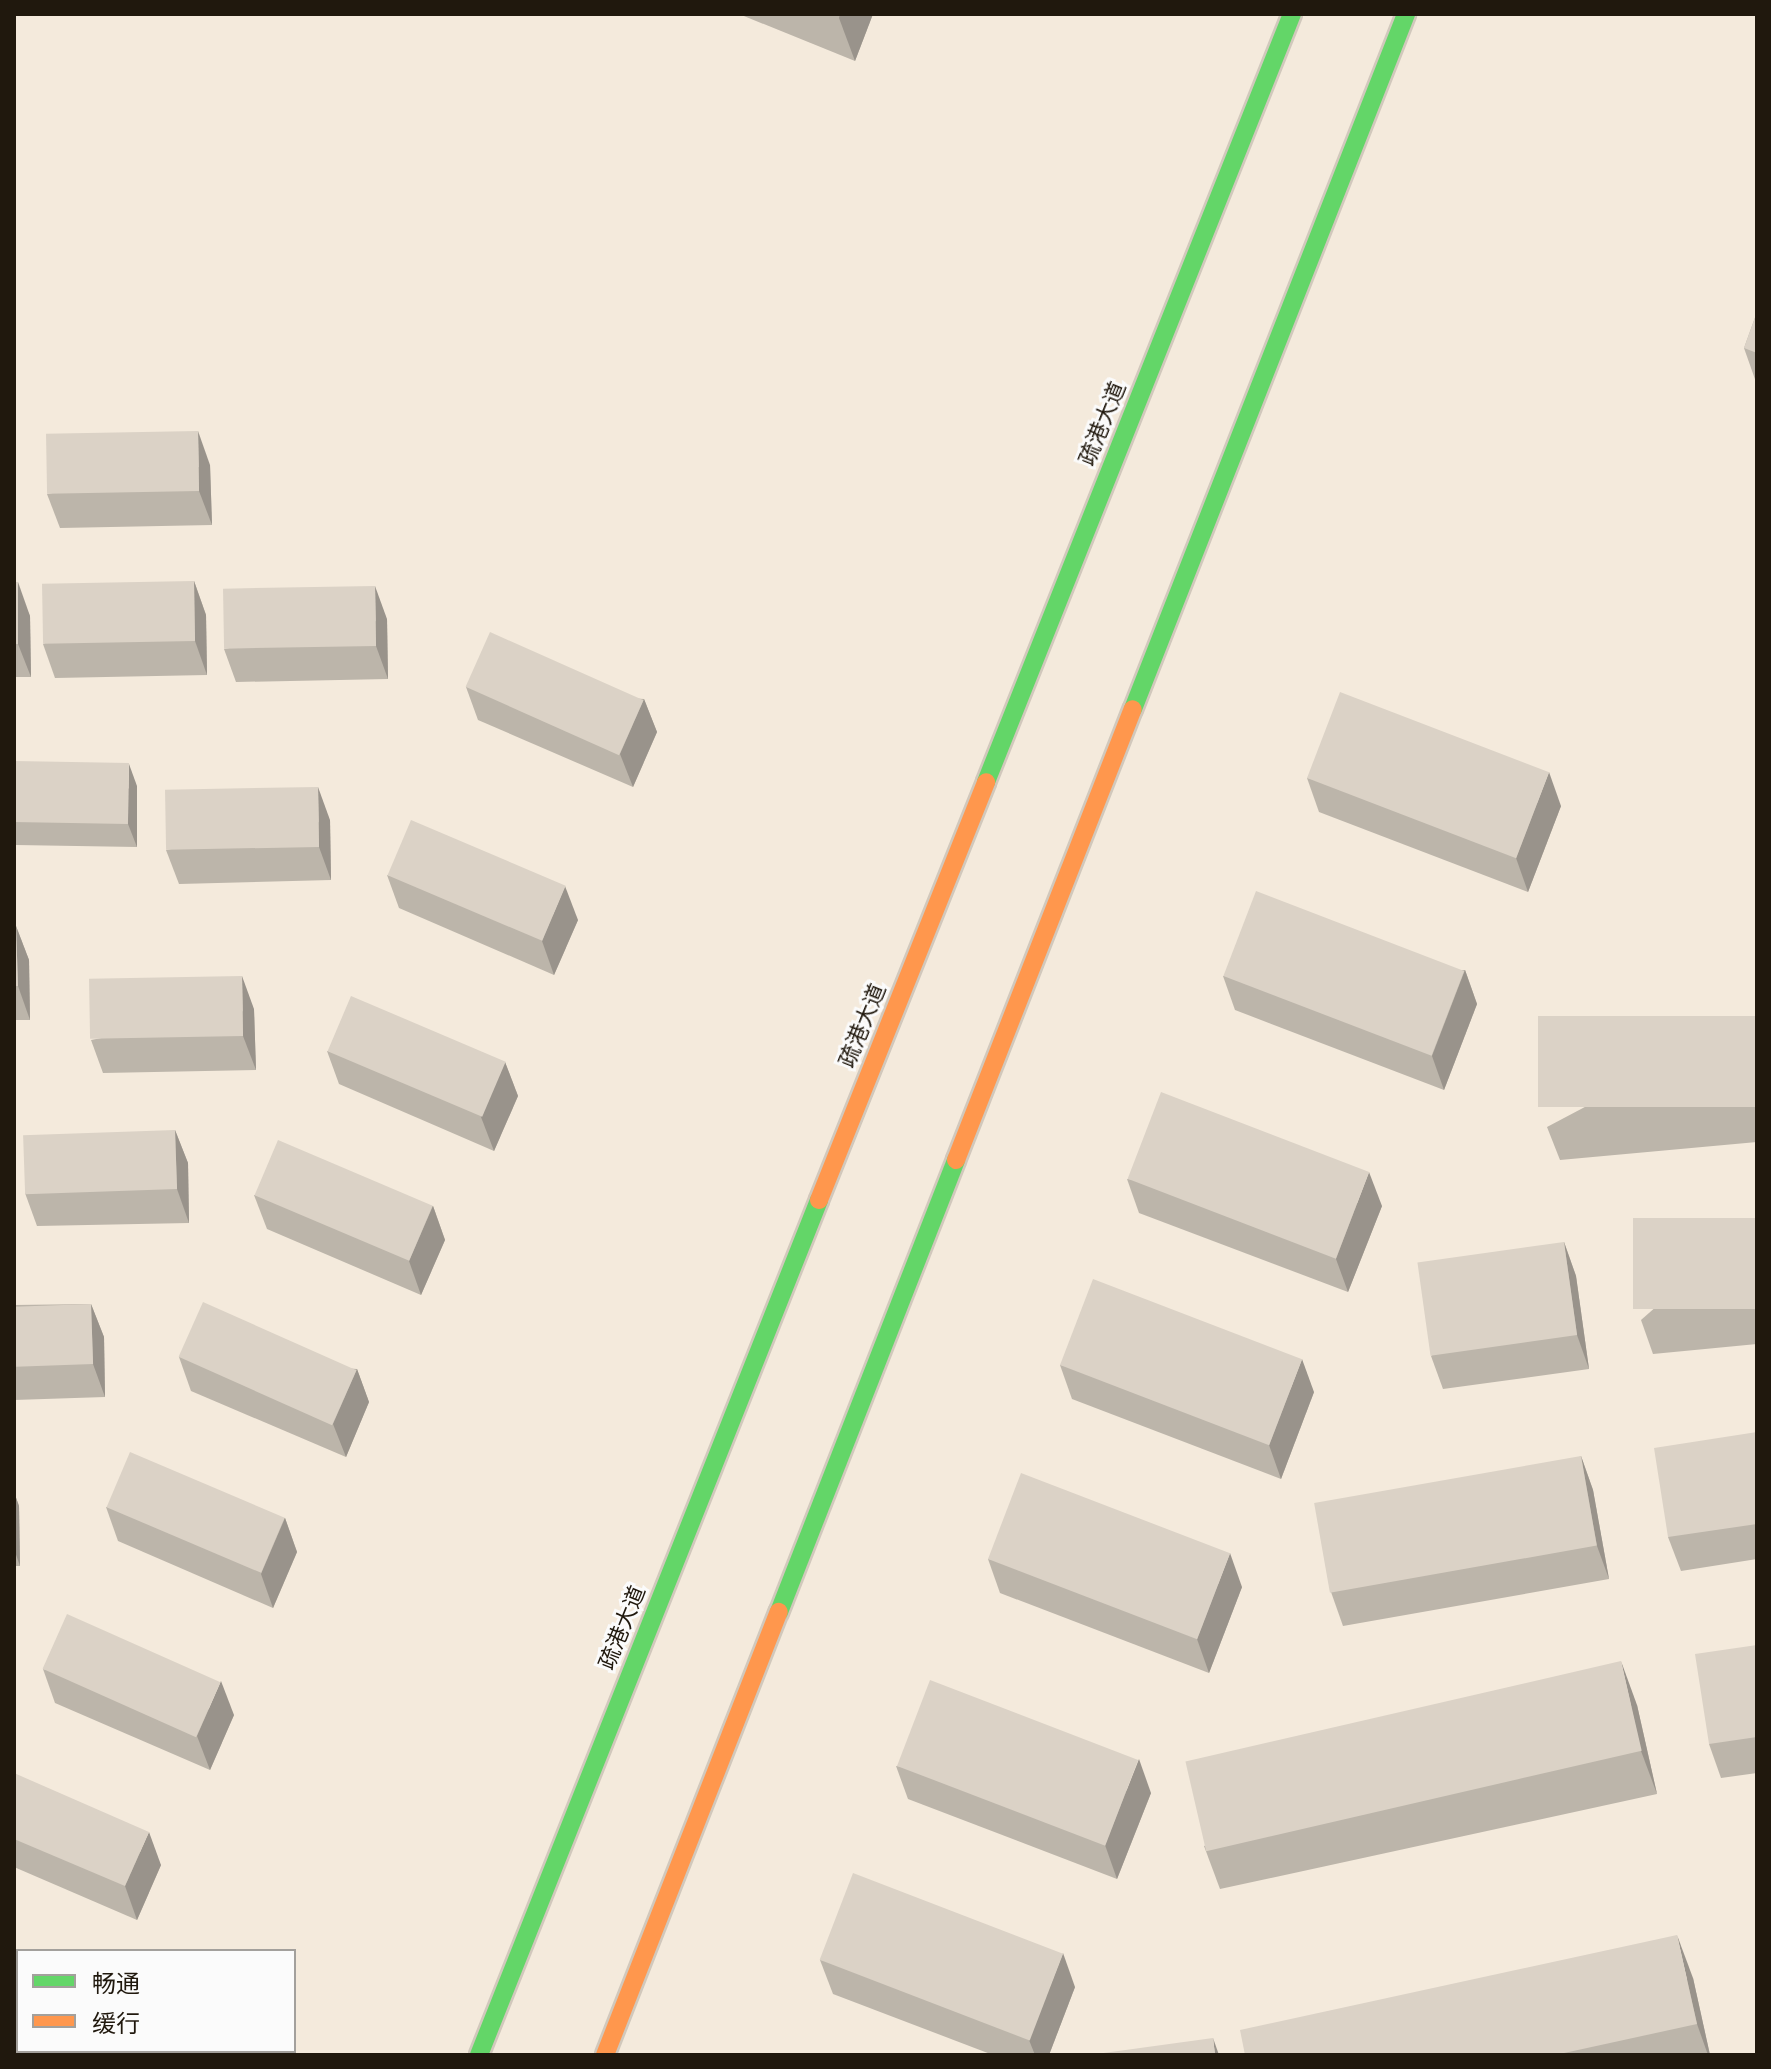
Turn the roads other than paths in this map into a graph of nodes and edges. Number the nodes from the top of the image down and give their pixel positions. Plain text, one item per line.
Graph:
1 (1292, 14) edge
2 (1406, 14) edge
3 (479, 2055) edge
4 (605, 2055) edge

1 - 3 main road, 疏港大道
2 - 4 main road

